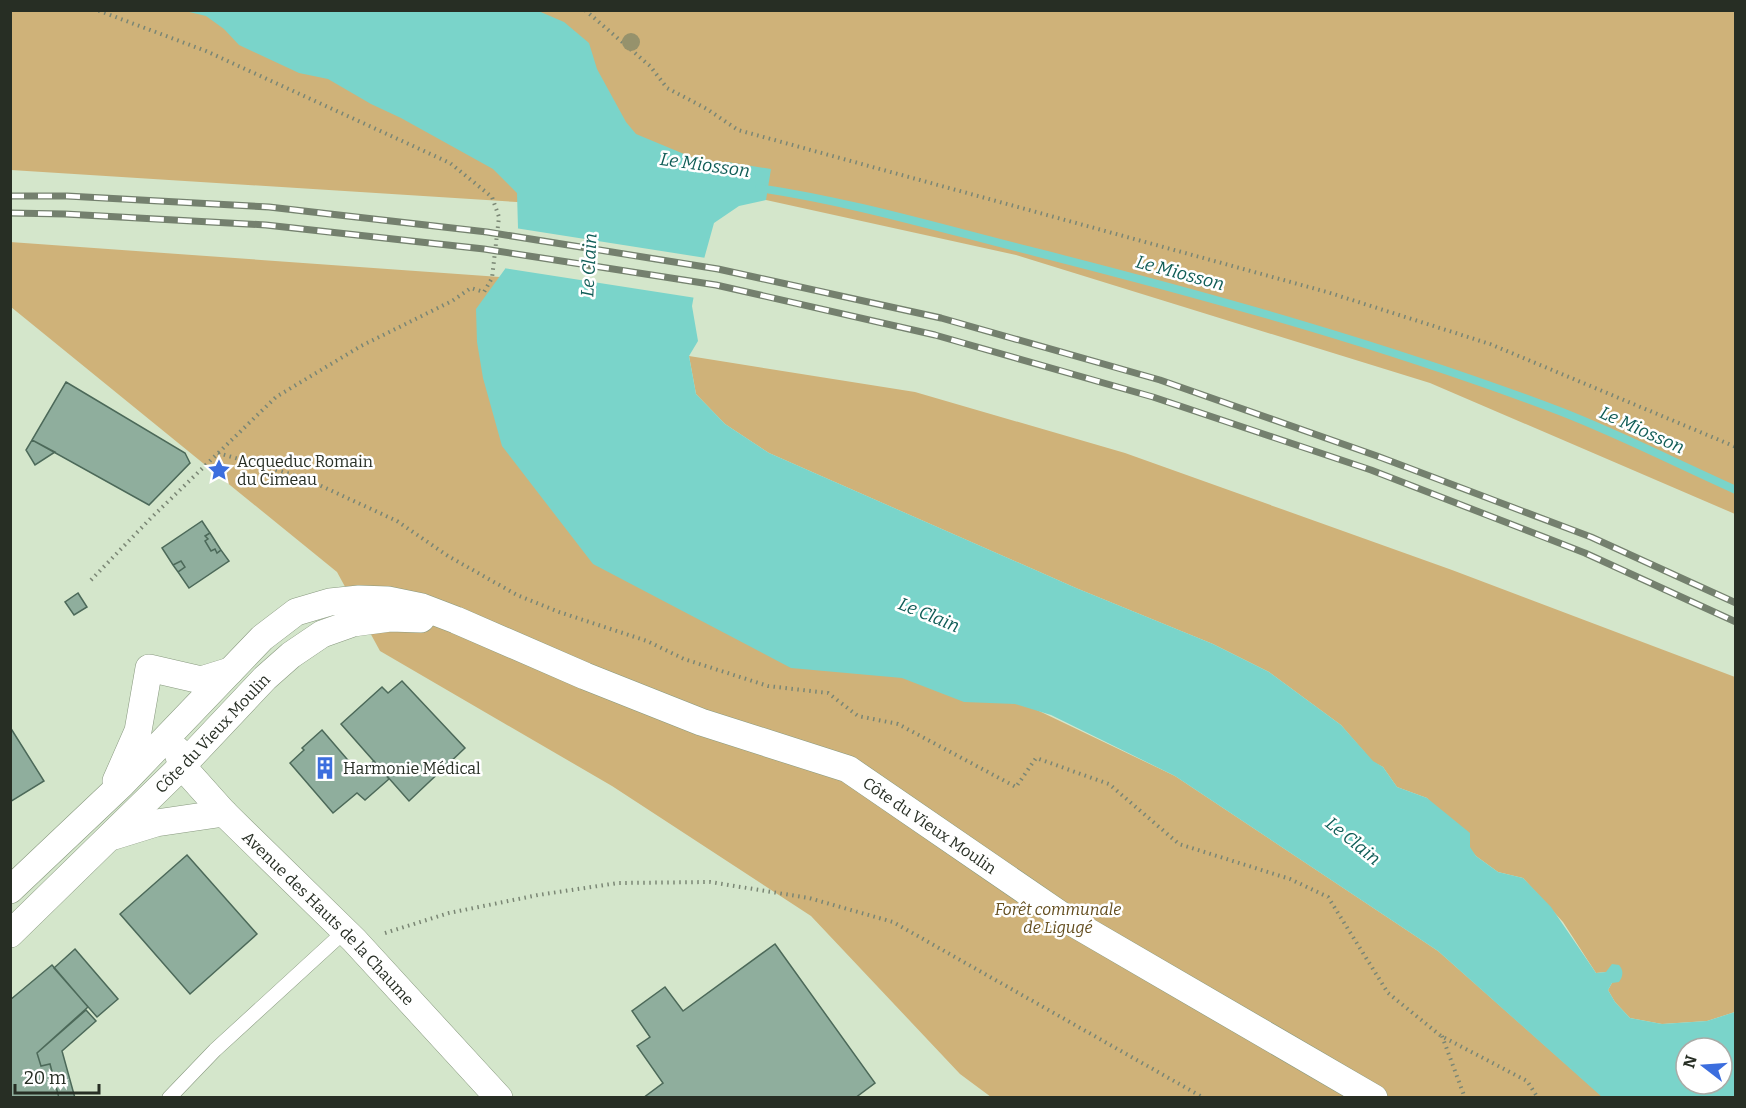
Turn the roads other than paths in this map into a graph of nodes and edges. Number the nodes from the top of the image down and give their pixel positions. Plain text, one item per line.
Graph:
1 (456, 620) junction
2 (230, 671) junction
3 (171, 733) junction
4 (182, 766) junction
5 (107, 798) junction
6 (224, 813) junction
7 (110, 837) junction
8 (10, 890) edge
9 (10, 934) edge
10 (349, 936) junction
11 (169, 1098) edge
12 (499, 1098) edge
13 (1374, 1098) edge

1 - 2 street, Côte du Vieux Moulin
1 - 4 street, Côte du Vieux Moulin
1 - 13 street, Côte du Vieux Moulin
2 - 3 street, Côte du Vieux Moulin
2 - 5 street
3 - 4 street, Avenue des Hauts de la Chaume
3 - 5 street, Côte du Vieux Moulin
4 - 6 street, Avenue des Hauts de la Chaume
4 - 7 street, Côte du Vieux Moulin
5 - 8 street, Côte du Vieux Moulin
6 - 7 street
6 - 10 street, Avenue des Hauts de la Chaume
7 - 9 street, Côte du Vieux Moulin
10 - 11 lane
10 - 12 street, Avenue des Hauts de la Chaume

